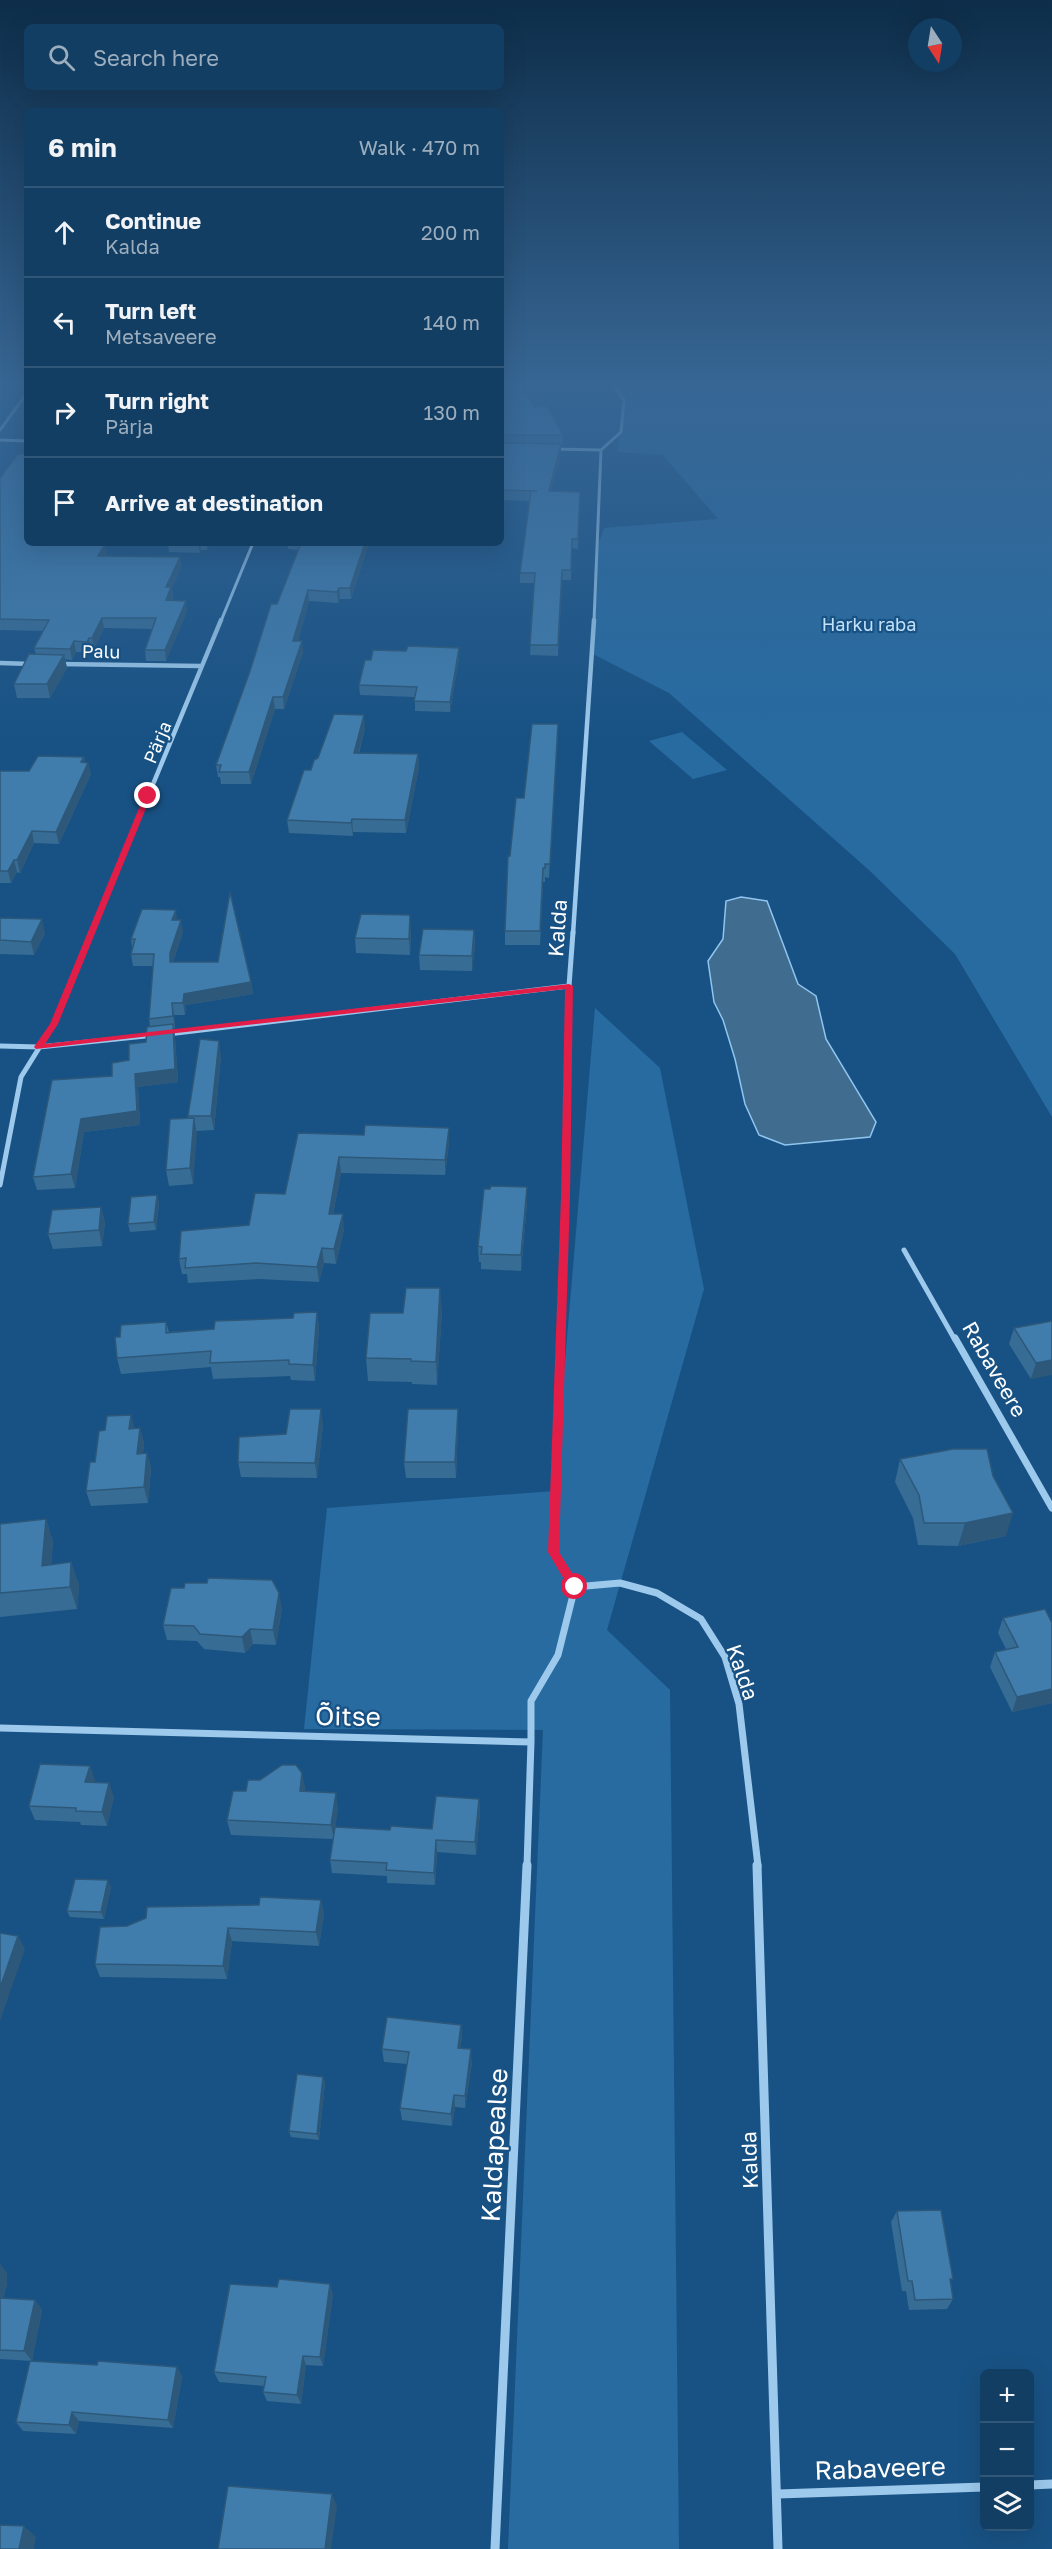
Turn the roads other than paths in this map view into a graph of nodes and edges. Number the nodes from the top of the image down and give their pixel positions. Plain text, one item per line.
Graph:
1 (599, 499) edge
2 (251, 546) edge
3 (0, 663) edge
4 (36, 664) edge
5 (47, 664) edge
6 (201, 666) junction
7 (569, 986) junction
8 (0, 1046) edge
9 (39, 1047) junction
10 (0, 1185) edge
11 (904, 1250) dead end
12 (1052, 1508) edge
13 (575, 1587) junction
14 (0, 1728) edge
15 (531, 1742) junction
16 (1052, 2484) edge
17 (1034, 2485) edge
18 (980, 2487) edge
19 (778, 2494) junction
20 (495, 2549) edge
21 (778, 2549) edge

1 - 7 street, Kalda
2 - 6 street, Pärja
3 - 4 street
5 - 6 street, Palu
6 - 9 street, Pärja
7 - 9 street
7 - 13 street, Kalda
8 - 9 street
9 - 10 street, Pärja
11 - 12 street, Rabaveere
13 - 15 street
13 - 19 street, Kalda
14 - 15 street, Õitse
15 - 20 street, Kaldapealse
16 - 17 street
18 - 19 street, Rabaveere
19 - 21 street, Kalda

